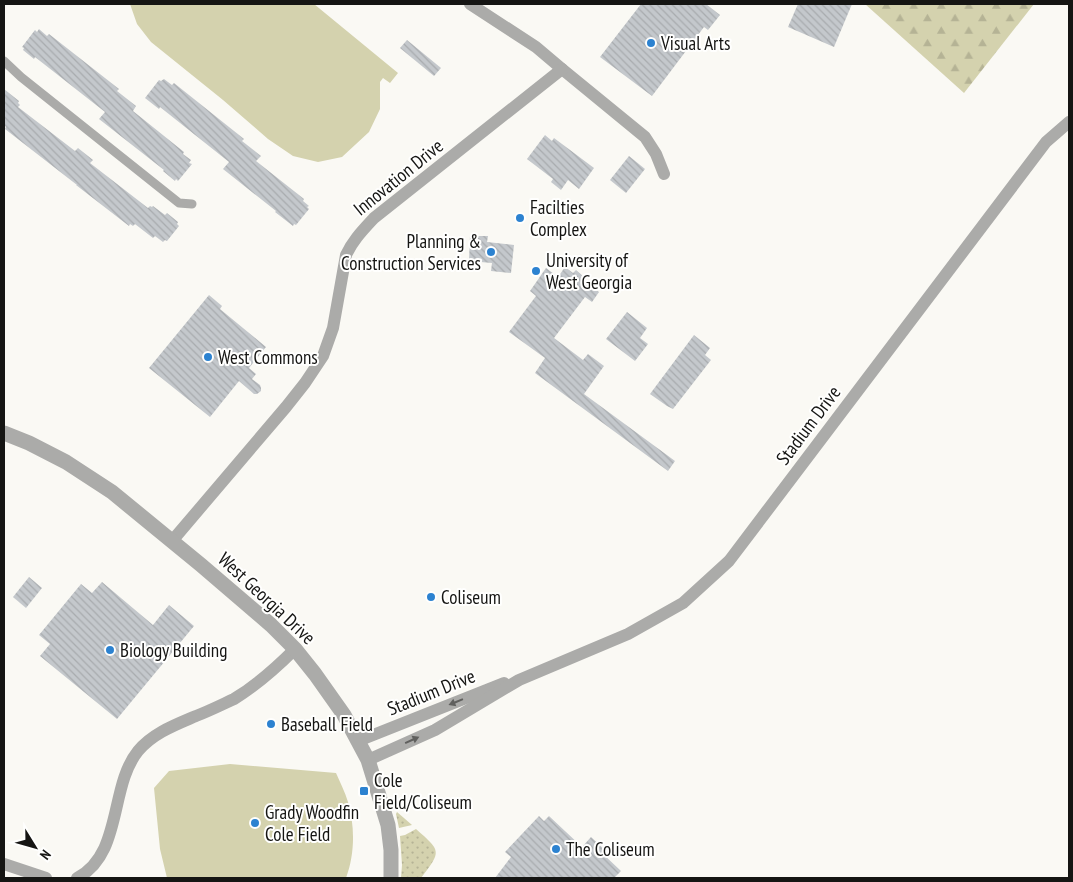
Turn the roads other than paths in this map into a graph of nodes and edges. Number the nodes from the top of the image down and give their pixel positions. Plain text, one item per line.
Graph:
1 (470, 4) edge
2 (4, 61) edge
3 (562, 69) junction
4 (1069, 122) edge
5 (664, 174) dead end
6 (192, 204) dead end
7 (4, 433) edge
8 (172, 541) junction
9 (295, 649) junction
10 (519, 680) junction
11 (358, 741) junction
12 (368, 760) junction
13 (4, 864) edge
14 (46, 878) edge
15 (78, 878) edge
16 (390, 878) edge

1 - 3 street
2 - 6 street
3 - 5 street
3 - 8 street, Innovation Drive
4 - 10 street, Stadium Drive
7 - 8 street, West Georgia Drive
8 - 9 street, West Georgia Drive
9 - 11 street, West Georgia Drive
9 - 15 street
10 -> 11 street, Stadium Drive
12 -> 10 street, Stadium Drive
11 - 12 street, West Georgia Drive
12 - 16 street, West Georgia Drive
13 - 14 street

